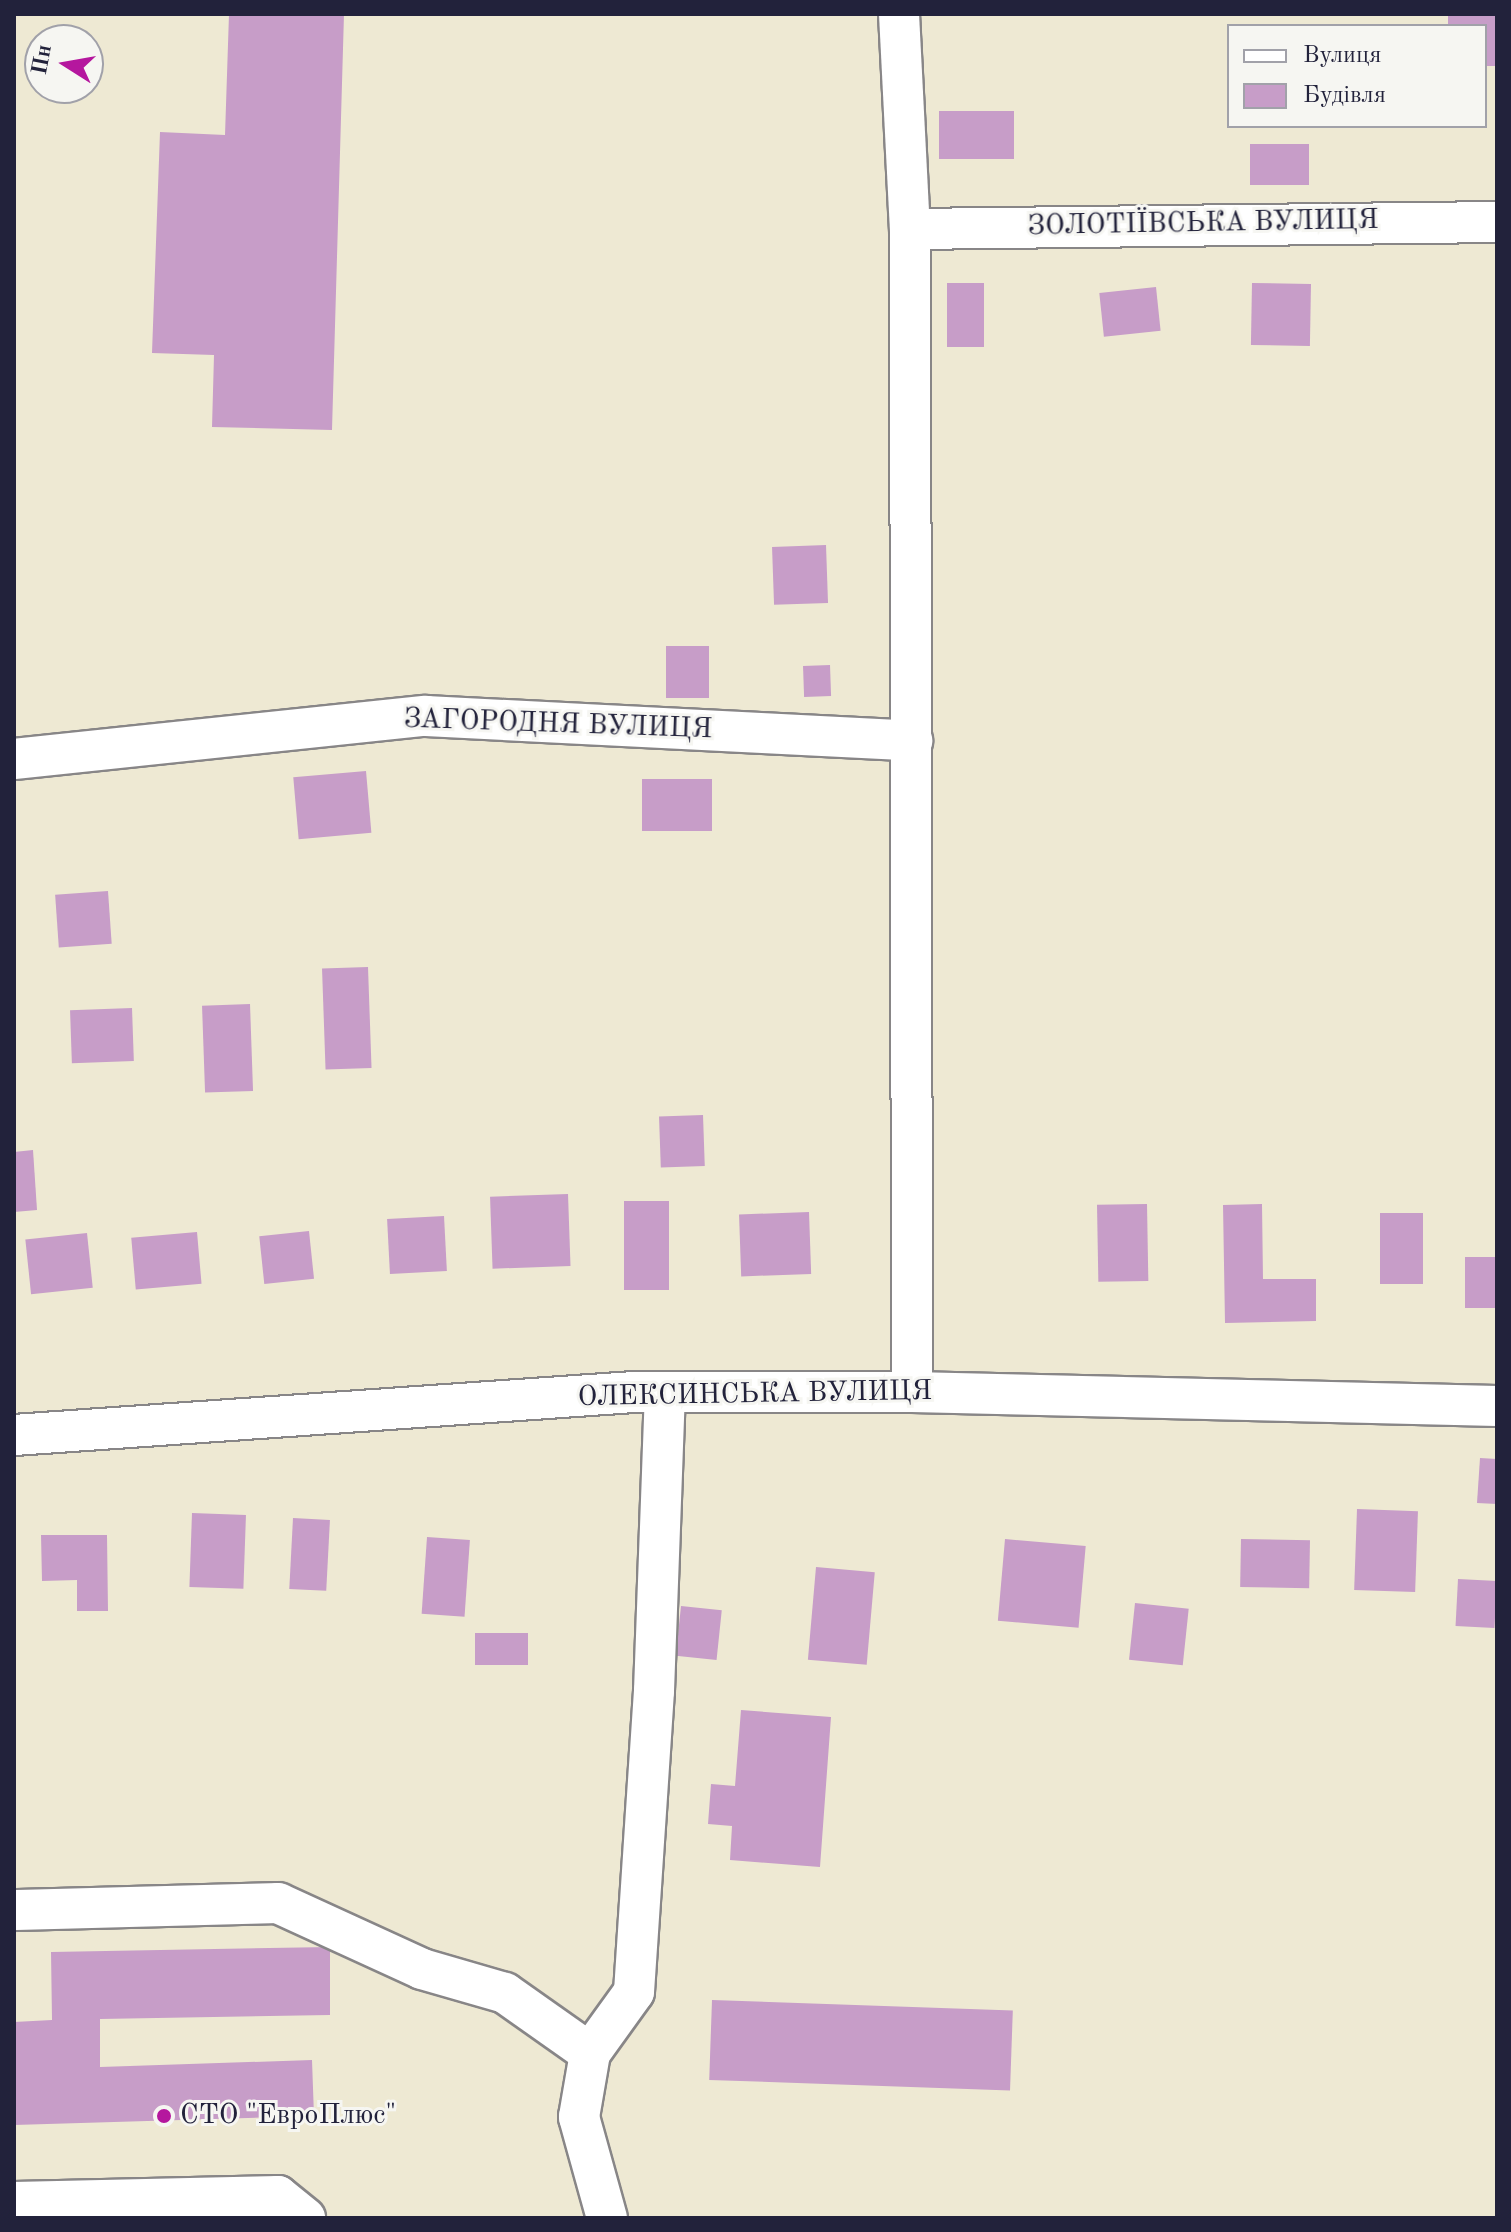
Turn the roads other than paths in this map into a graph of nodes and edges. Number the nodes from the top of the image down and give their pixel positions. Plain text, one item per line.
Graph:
1 (899, 14) edge
2 (1497, 222) edge
3 (910, 229) junction
4 (912, 741) junction
5 (14, 759) edge
6 (665, 1392) junction
7 (912, 1392) junction
8 (1497, 1406) edge
9 (14, 1435) edge
10 (14, 1910) edge
11 (590, 2053) junction
12 (14, 2202) edge
13 (305, 2218) edge
14 (607, 2218) edge

1 - 3 street
2 - 3 street, ЗОЛОТІЇВСЬКА ВУЛИЦЯ
3 - 4 street
4 - 5 street, ЗАГОРОДНЯ ВУЛИЦЯ
4 - 7 street
6 - 7 street, ОЛЕКСИНСЬКА ВУЛИЦЯ
6 - 9 street, ОЛЕКСИНСЬКА ВУЛИЦЯ
6 - 11 street
7 - 8 street, ОЛЕКСИНСЬКА ВУЛИЦЯ
10 - 11 street
11 - 14 street
12 - 13 street

